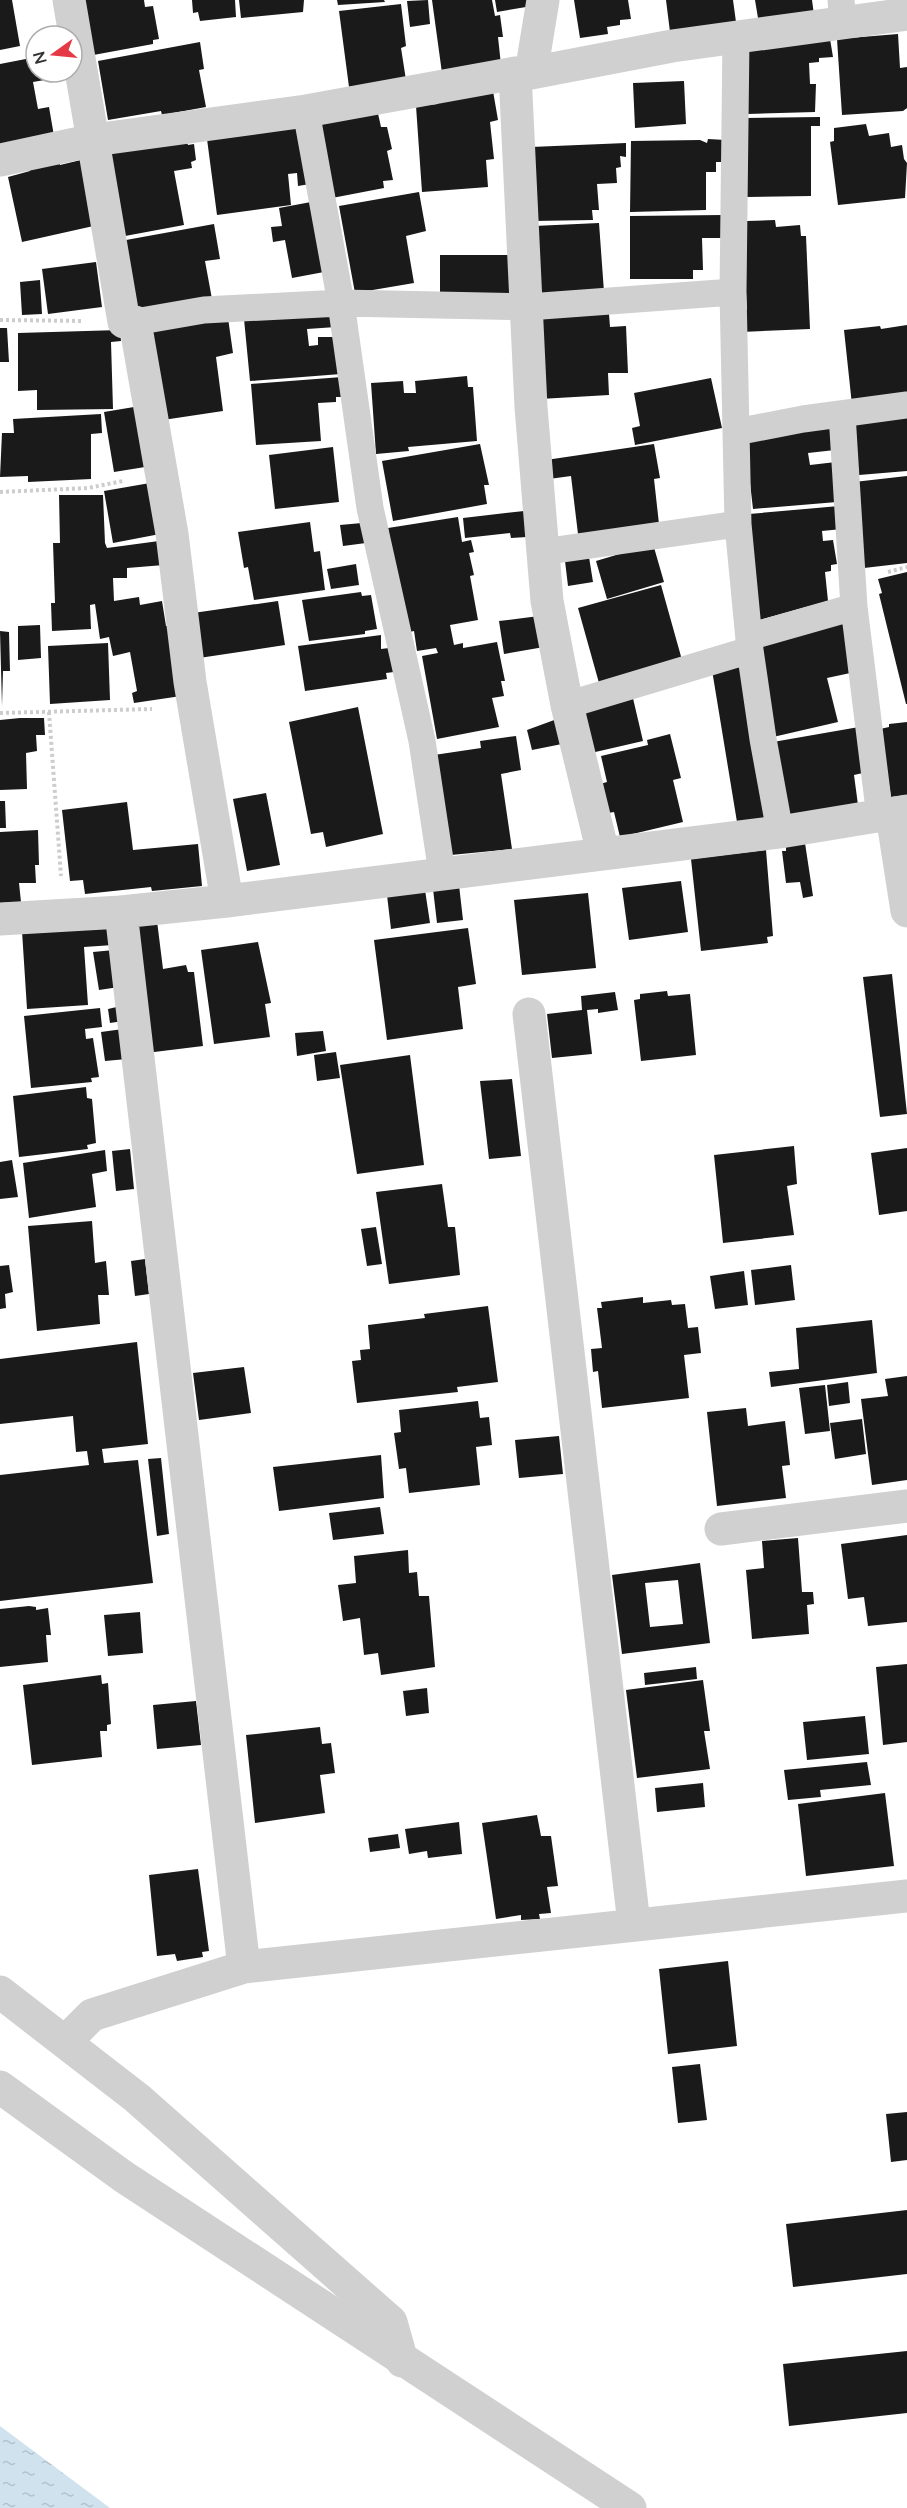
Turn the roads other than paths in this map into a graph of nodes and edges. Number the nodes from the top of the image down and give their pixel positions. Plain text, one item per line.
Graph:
1 (69, 0) edge
2 (543, 0) edge
3 (842, 11) edge
4 (907, 14) edge
5 (736, 38) junction
6 (523, 73) junction
7 (306, 111) junction
8 (94, 140) junction
9 (0, 160) edge
10 (733, 292) junction
11 (341, 303) junction
12 (528, 308) junction
13 (129, 322) junction
14 (907, 405) edge
15 (842, 414) junction
16 (736, 432) junction
17 (738, 524) junction
18 (542, 552) junction
19 (854, 607) junction
20 (749, 643) junction
21 (567, 705) junction
22 (893, 814) edge
23 (780, 832) junction
24 (603, 853) junction
25 (442, 873) junction
26 (226, 900) junction
27 (907, 911) edge
28 (121, 912) junction
29 (0, 919) edge
30 (529, 1014) dead end
31 (907, 1506) edge
32 (721, 1529) dead end
33 (907, 1896) edge
34 (634, 1924) junction
35 (244, 1967) junction
36 (0, 1992) edge
37 (65, 2042) junction
38 (0, 2087) edge
39 (402, 2361) junction
40 (630, 2508) edge

1 - 8 street
2 - 6 street
3 - 4 street
3 - 5 street
5 - 6 street
5 - 10 lane
6 - 7 street
6 - 12 street
7 - 8 street
7 - 11 lane
8 - 9 street
8 - 13 street
10 - 12 lane
10 - 16 lane
11 - 12 lane
11 - 13 lane
11 - 25 lane
12 - 18 street
13 - 26 street
14 - 15 lane
15 - 16 lane
15 - 19 lane
16 - 17 lane
17 - 18 lane
17 - 20 lane
18 - 21 street
19 - 20 lane
19 - 22 lane
20 - 21 lane
20 - 23 lane
21 - 24 street
22 - 23 street
22 - 27 street
23 - 24 street
24 - 25 street
25 - 26 street
26 - 28 street
28 - 29 street
28 - 35 street
30 - 34 street
31 - 32 street
33 - 34 street
34 - 35 street
35 - 37 street
36 - 37 street
37 - 39 street
38 - 39 street
39 - 40 street

